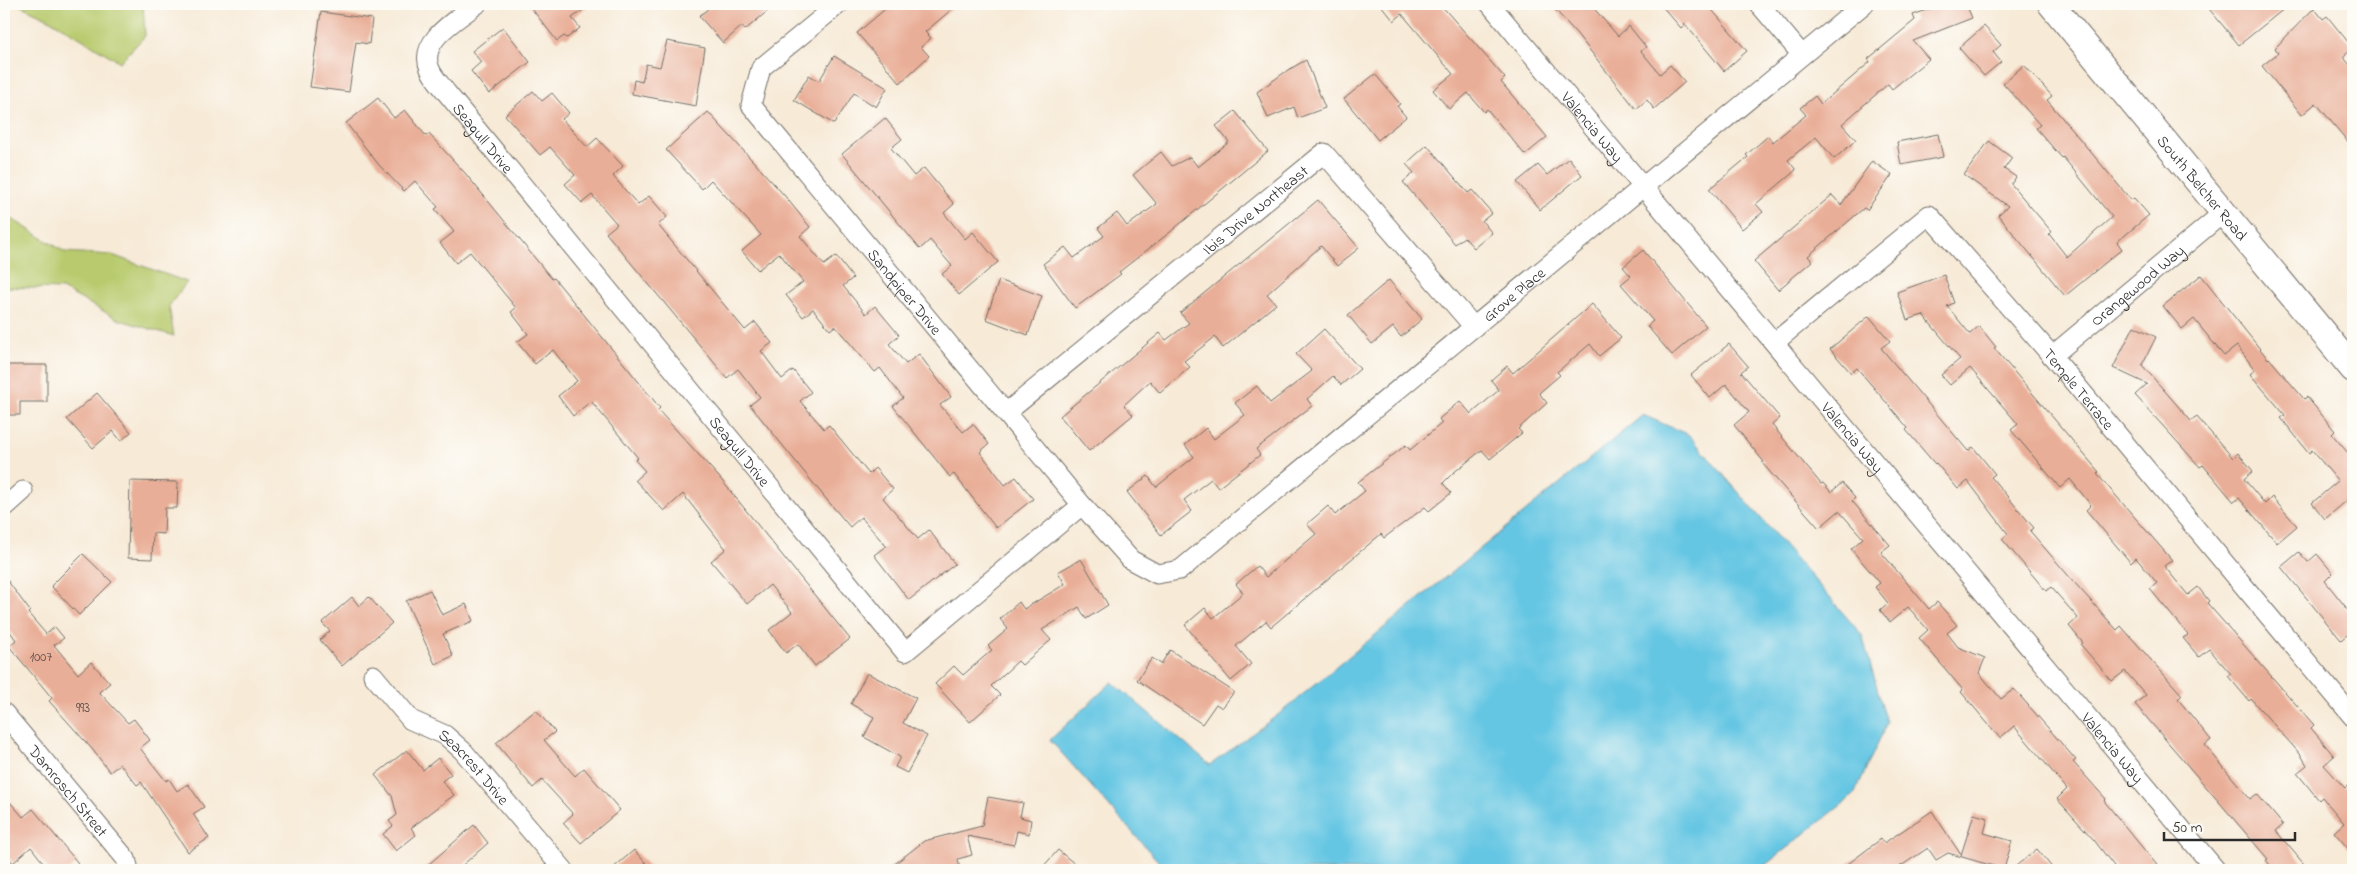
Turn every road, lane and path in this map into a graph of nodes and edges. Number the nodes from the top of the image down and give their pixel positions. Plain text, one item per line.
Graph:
1 (477, 4) edge
2 (839, 4) edge
3 (1490, 4) edge
4 (1759, 4) edge
5 (1864, 4) edge
6 (2051, 4) edge
7 (1802, 55) junction
8 (1643, 188) junction
9 (2222, 213) junction
10 (1474, 327) junction
11 (1774, 342) junction
12 (2052, 356) junction
13 (2353, 369) edge
14 (1007, 412) junction
15 (23, 491) dead end
16 (1082, 504) junction
17 (4, 508) edge
18 (1157, 574) joint
19 (373, 675) dead end
20 (4, 713) edge
21 (2353, 717) edge
22 (130, 870) edge
23 (564, 870) edge
24 (2216, 870) edge

1 - 16 street, Seagull Drive
2 - 14 street, Sandpiper Drive
3 - 8 street, Valencia Way
4 - 7 street
5 - 7 street, Grove Place
6 - 9 main road, South Belcher Road
7 - 8 street, Grove Place
8 - 10 street, Grove Place
8 - 11 street, Valencia Way
9 - 12 street, Orangewood Way
9 - 13 main road, South Belcher Road
10 - 14 street, Ibis Drive Northeast
10 - 18 street, Grove Place
11 - 12 street, Temple Terrace
11 - 24 street, Valencia Way
12 - 21 street, Temple Terrace
14 - 16 street, Sandpiper Drive
15 - 17 street
16 - 18 street, Sandpiper Drive
19 - 23 street, Seacrest Drive
20 - 22 street, Damrosch Street

